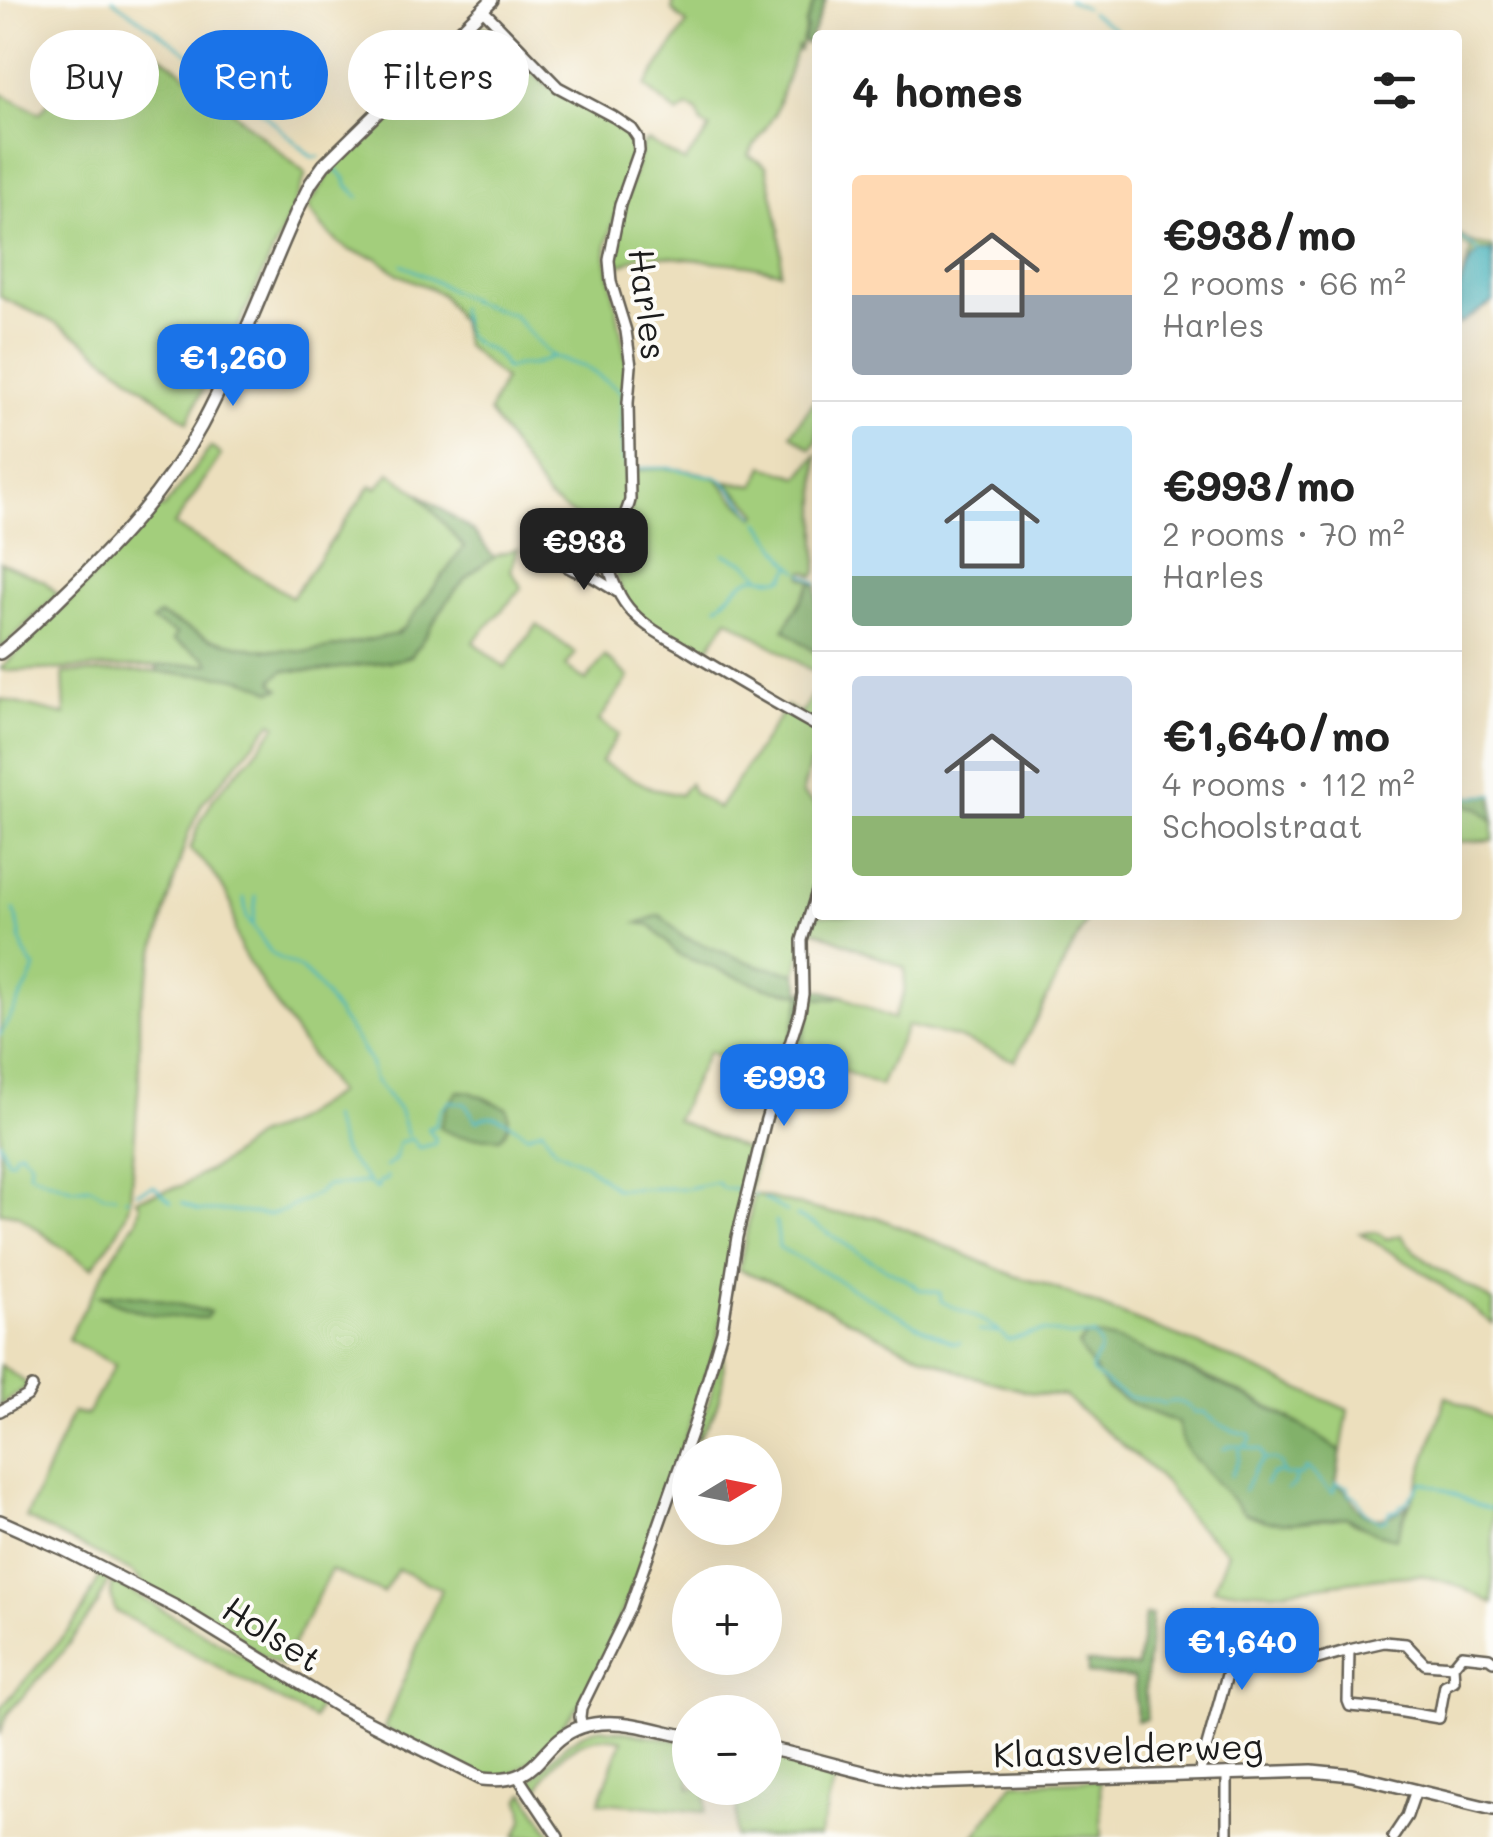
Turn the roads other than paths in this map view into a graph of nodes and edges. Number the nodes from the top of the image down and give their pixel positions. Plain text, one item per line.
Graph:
1 (492, 0) edge
2 (482, 10) junction
3 (609, 562) junction
4 (562, 563) dead end
5 (588, 574) junction
6 (620, 592) junction
7 (0, 653) edge
8 (812, 724) edge
9 (812, 904) edge
10 (32, 1388) dead end
11 (0, 1410) edge
12 (0, 1521) edge
13 (1211, 1617) dead end
14 (1349, 1650) junction
15 (1232, 1656) junction
16 (1493, 1661) edge
17 (1453, 1666) junction
18 (582, 1726) junction
19 (672, 1733) edge
20 (782, 1752) edge
21 (1227, 1773) junction
22 (1199, 1774) junction
23 (518, 1778) junction
24 (1416, 1790) junction
25 (1493, 1809) edge
26 (558, 1837) edge
27 (1227, 1837) edge
28 (1392, 1837) edge

1 - 2 street
2 - 3 street, Harles
2 - 7 street
3 - 5 street
3 - 6 street
4 - 5 street
5 - 6 street
6 - 8 street
9 - 18 street
10 - 11 street
12 - 23 street, Holset
13 - 15 street
14 - 15 street
14 - 17 street
14 - 17 street
15 - 22 street
16 - 17 street
18 - 19 street
18 - 23 street
20 - 22 street, Klaasvelderweg
21 - 22 street, Klaasvelderweg
21 - 24 street, Klaasvelderweg
21 - 27 street
23 - 26 street
24 - 25 street, Klaasvelderweg
24 - 28 street

